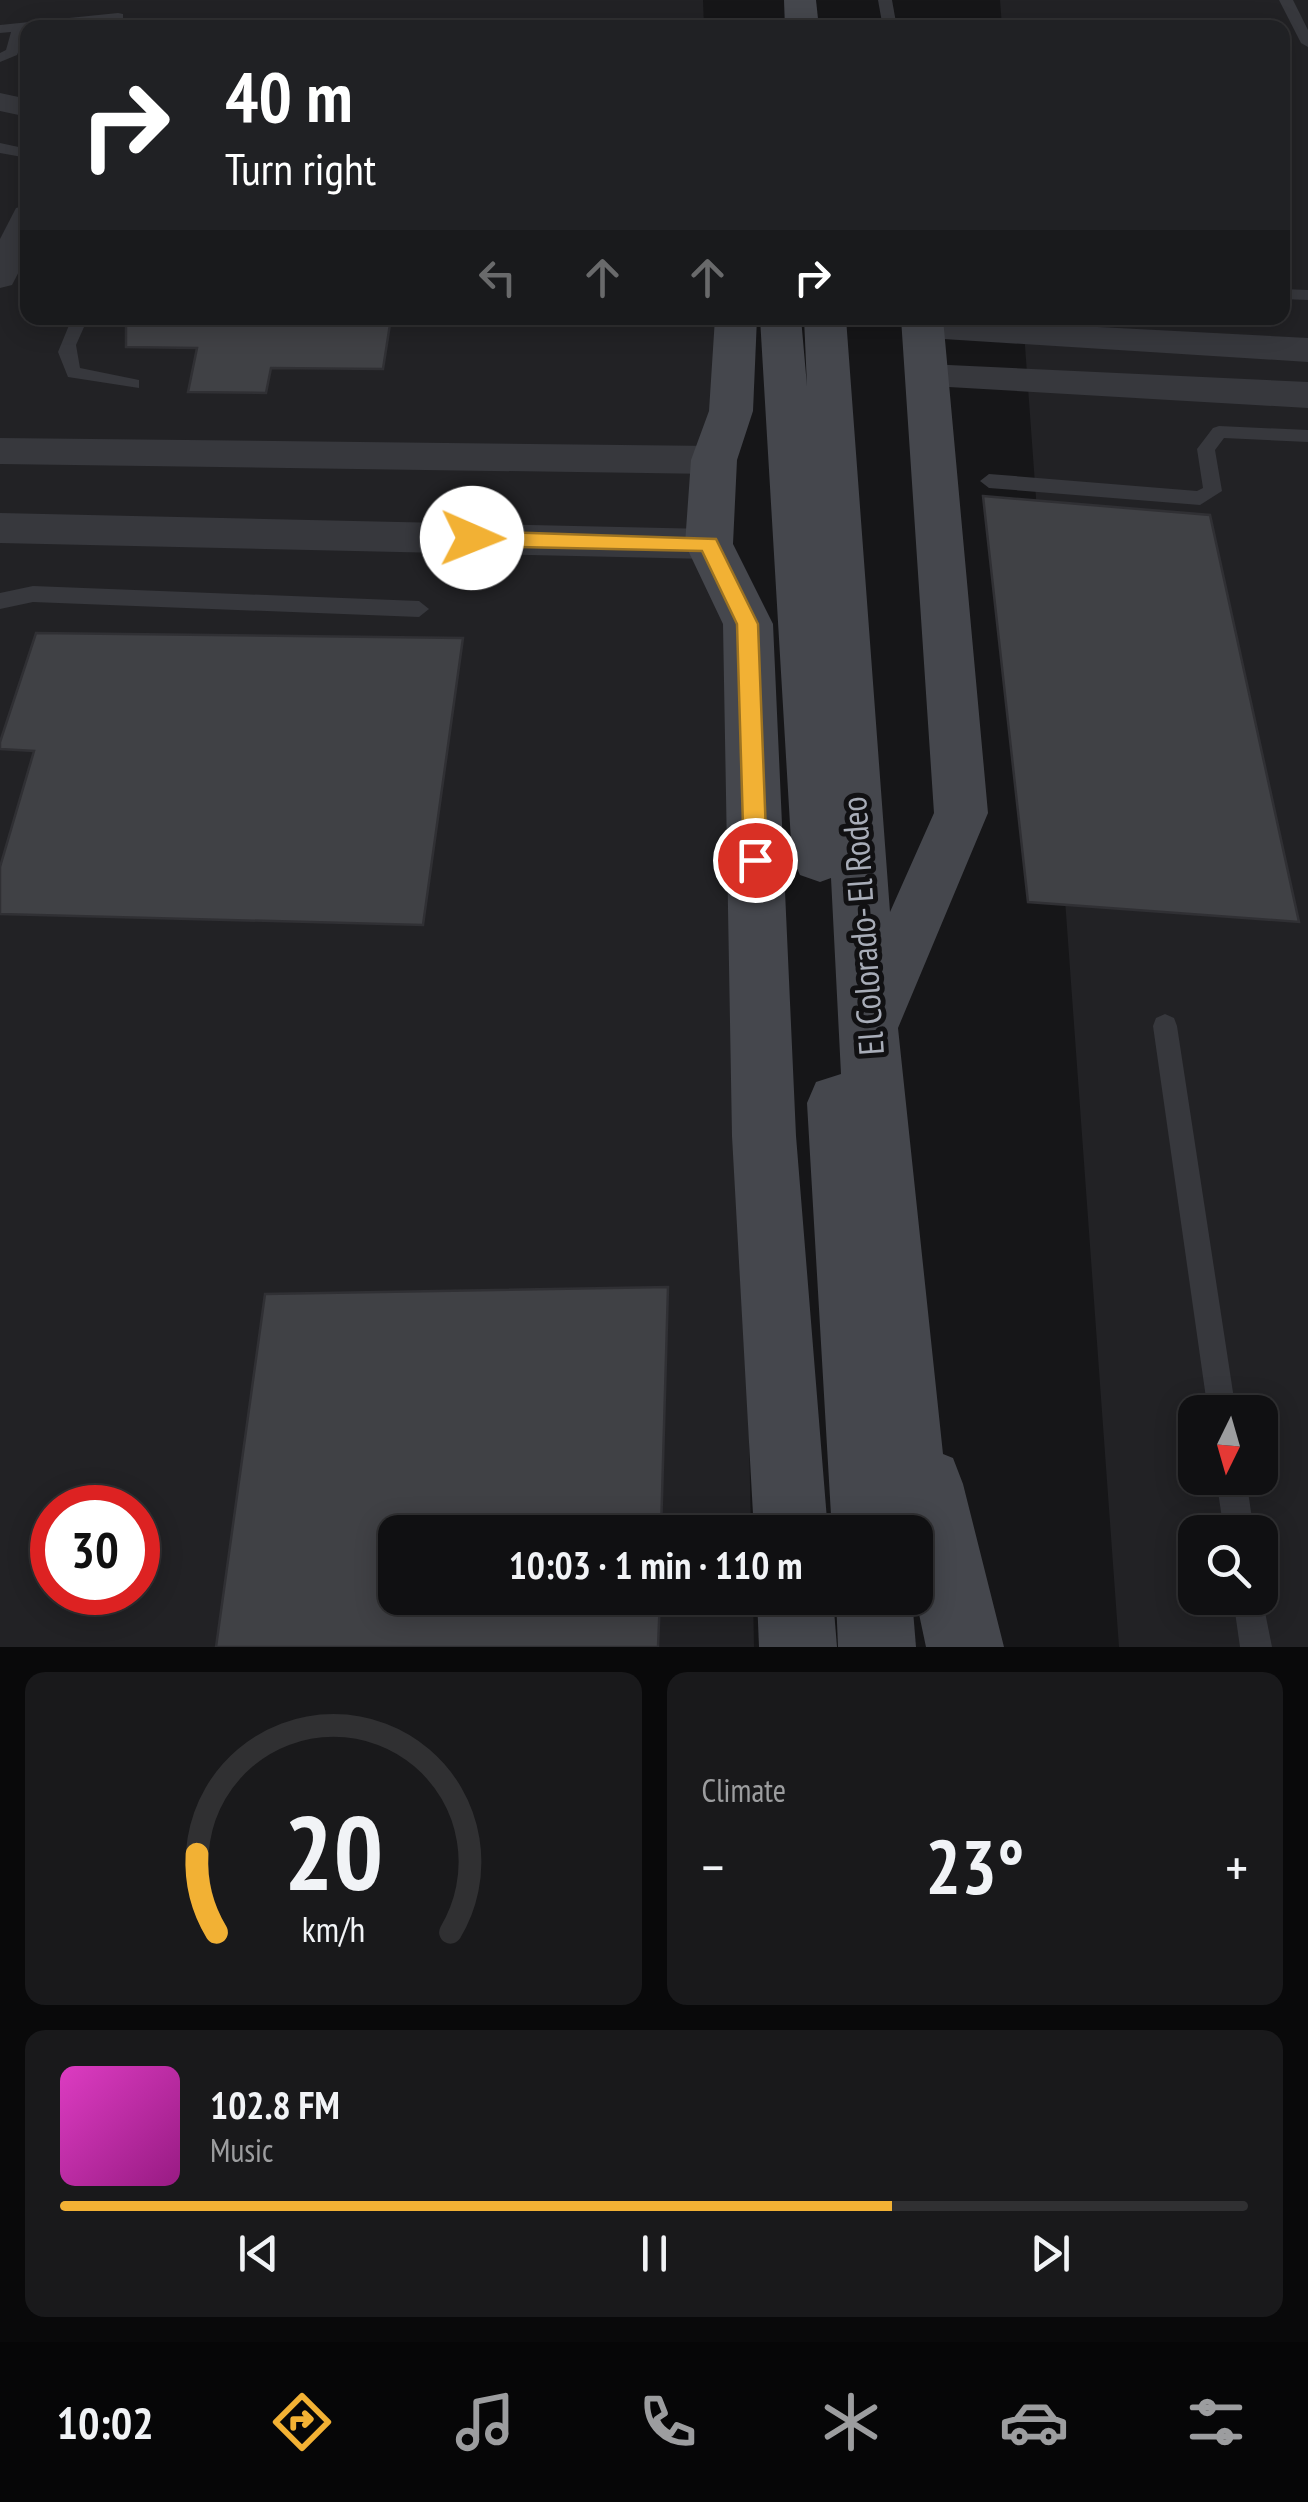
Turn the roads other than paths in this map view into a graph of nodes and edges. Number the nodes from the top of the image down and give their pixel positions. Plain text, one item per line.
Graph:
1 (1286, 0) edge
2 (19, 28) joint
3 (0, 29) edge
4 (1308, 44) edge
5 (0, 58) edge
6 (76, 325) edge
7 (736, 325) edge
8 (782, 325) edge
9 (825, 325) edge
10 (925, 341) edge
11 (1308, 350) edge
12 (133, 384) dead end
13 (1308, 396) edge
14 (1308, 436) edge
15 (0, 452) edge
16 (714, 460) junction
17 (988, 481) dead end
18 (0, 528) edge
19 (709, 544) junction
20 (0, 601) edge
21 (418, 609) dead end
22 (1165, 1026) dead end
23 (868, 1029) junction
24 (898, 1361) junction
25 (1219, 1395) edge
26 (789, 1515) edge
27 (868, 1515) edge
28 (912, 1515) edge
29 (796, 1615) edge
30 (875, 1615) edge
31 (921, 1615) edge
32 (1251, 1615) edge
33 (798, 1647) edge
34 (877, 1647) edge
35 (924, 1647) edge
36 (965, 1647) edge
37 (1256, 1647) edge

1 - 4 lane
2 - 3 lane
2 - 5 lane
6 - 12 lane
7 - 16 main road
8 - 27 main road, El Colorado- El Rodeo
9 - 23 main road, El Colorado- El Rodeo
10 - 11 street
10 - 13 street
10 - 23 main road
14 - 17 lane
15 - 16 street
16 - 19 main road
18 - 19 street
19 - 26 main road
20 - 21 lane
22 - 25 lane
23 - 24 main road, El Colorado- El Rodeo
24 - 28 main road, El Colorado- El Rodeo
24 - 36 main road
29 - 33 main road
30 - 34 main road
31 - 35 main road
32 - 37 lane

